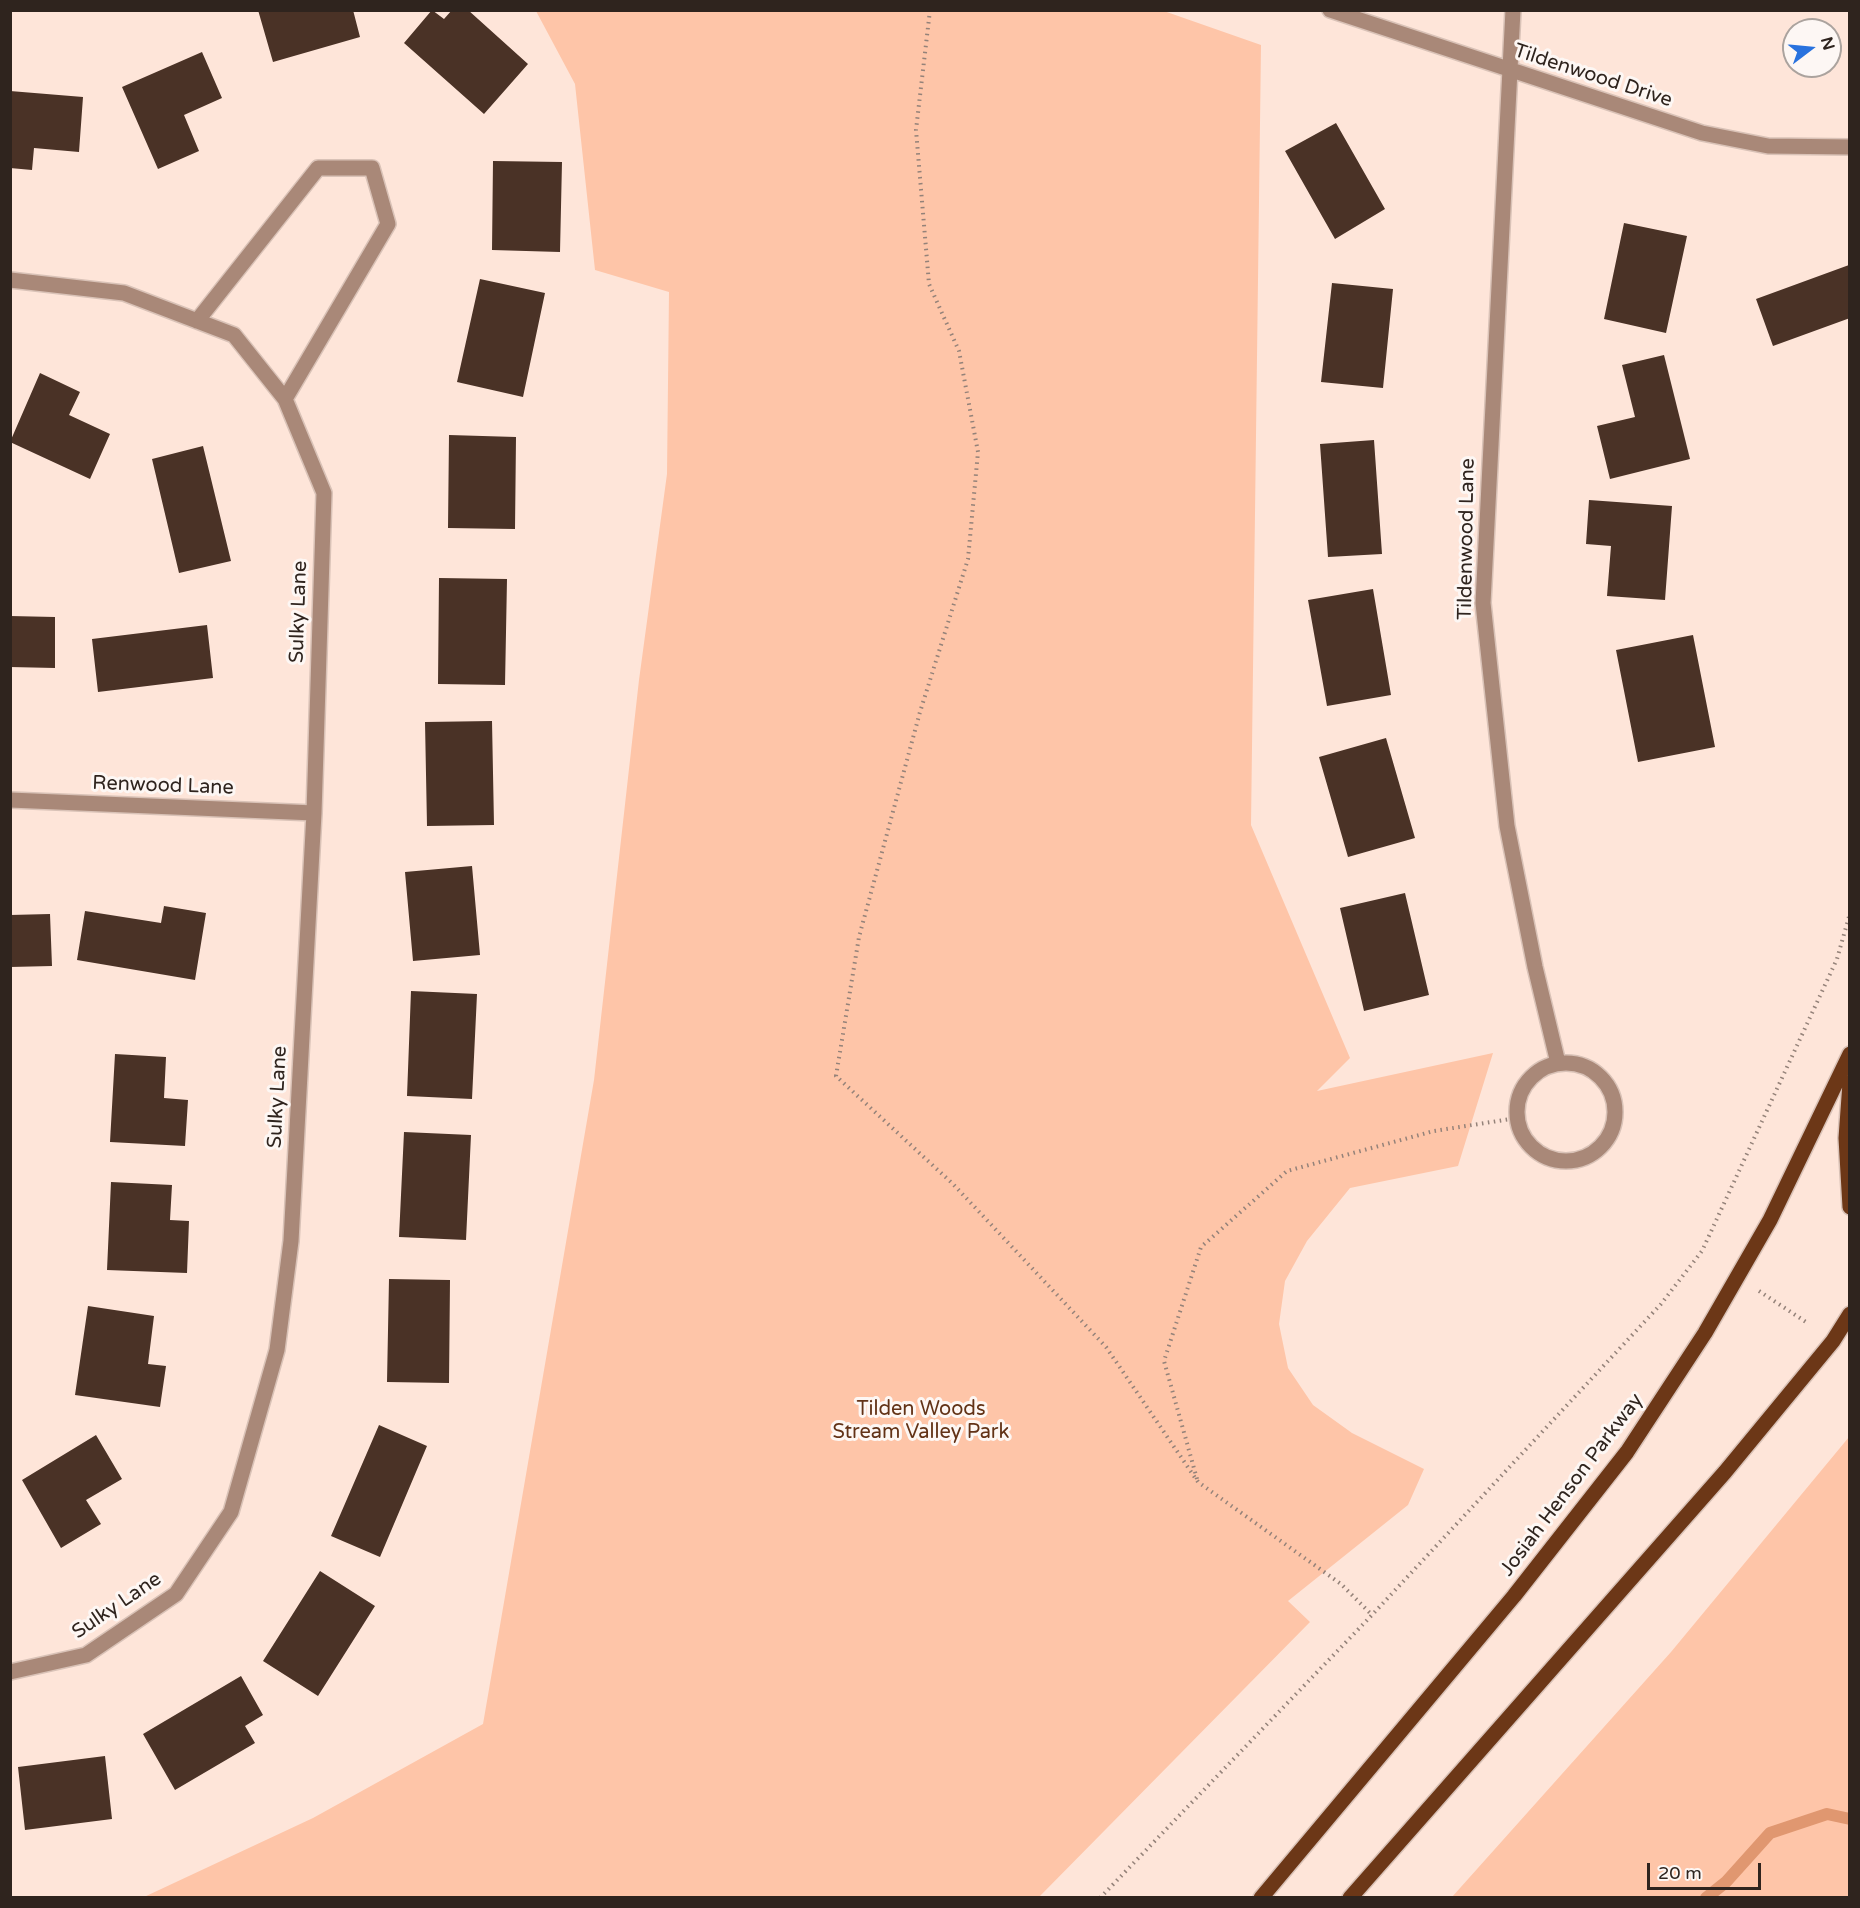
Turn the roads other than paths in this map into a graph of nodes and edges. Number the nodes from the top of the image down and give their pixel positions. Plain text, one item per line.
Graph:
1 (1330, 10) edge
2 (1512, 10) edge
3 (1509, 71) junction
4 (1850, 147) edge
5 (10, 280) edge
6 (197, 321) junction
7 (285, 399) junction
8 (10, 800) edge
9 (314, 813) junction
10 (1850, 1054) edge
11 (1558, 1063) junction
12 (1850, 1083) edge
13 (1850, 1207) edge
14 (1850, 1314) edge
15 (10, 1672) edge
16 (1261, 1898) edge
17 (1350, 1898) edge

1 - 3 street, Tildenwood Drive
2 - 3 street, Tildenwood Lane
3 - 4 street, Tildenwood Drive
3 - 11 street, Tildenwood Lane
5 - 6 street, Sulky Lane
6 - 7 street, Sulky Lane
6 - 7 street
7 - 9 street, Sulky Lane
8 - 9 street, Renwood Lane
9 - 15 street, Sulky Lane
10 - 16 main road, Josiah Henson Parkway
11 - 11 street
12 - 13 main road
14 - 17 main road

